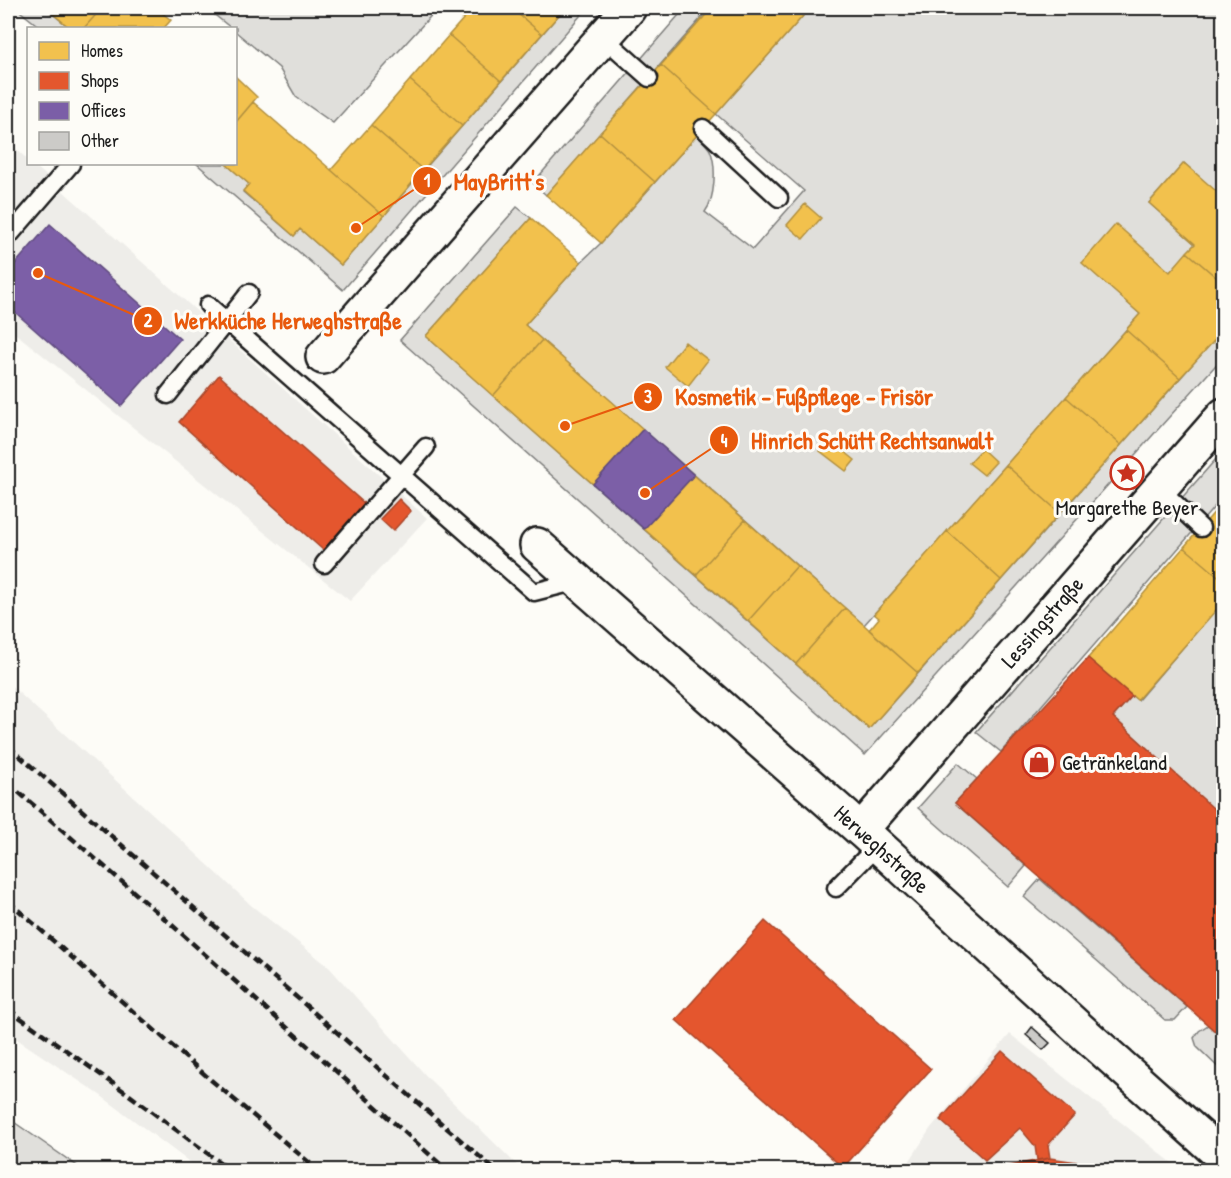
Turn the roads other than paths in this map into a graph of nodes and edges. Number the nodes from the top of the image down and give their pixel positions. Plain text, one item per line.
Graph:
1 (629, 8) edge
2 (603, 37) junction
3 (649, 78) dead end
4 (703, 128) dead end
5 (70, 165) edge
6 (779, 198) dead end
7 (8, 237) edge
8 (249, 293) dead end
9 (208, 305) dead end
10 (226, 322) junction
11 (323, 357) dead end
12 (168, 395) dead end
13 (1224, 415) edge
14 (426, 447) dead end
15 (400, 476) junction
16 (1159, 488) junction
17 (1201, 528) dead end
18 (537, 545) dead end
19 (324, 564) dead end
20 (578, 581) junction
21 (869, 837) junction
22 (836, 888) dead end
23 (1224, 1158) edge

1 - 2 street
2 - 3 lane
2 - 11 street
4 - 6 lane
5 - 7 lane
8 - 10 lane
9 - 10 lane
10 - 12 lane
10 - 15 lane
13 - 16 street, Lessingstraße
14 - 15 lane
15 - 19 lane
15 - 20 lane
16 - 17 lane
16 - 21 street, Lessingstraße
18 - 20 street, Herweghstraße
20 - 21 street, Herweghstraße
21 - 22 lane
21 - 23 street, Herweghstraße

